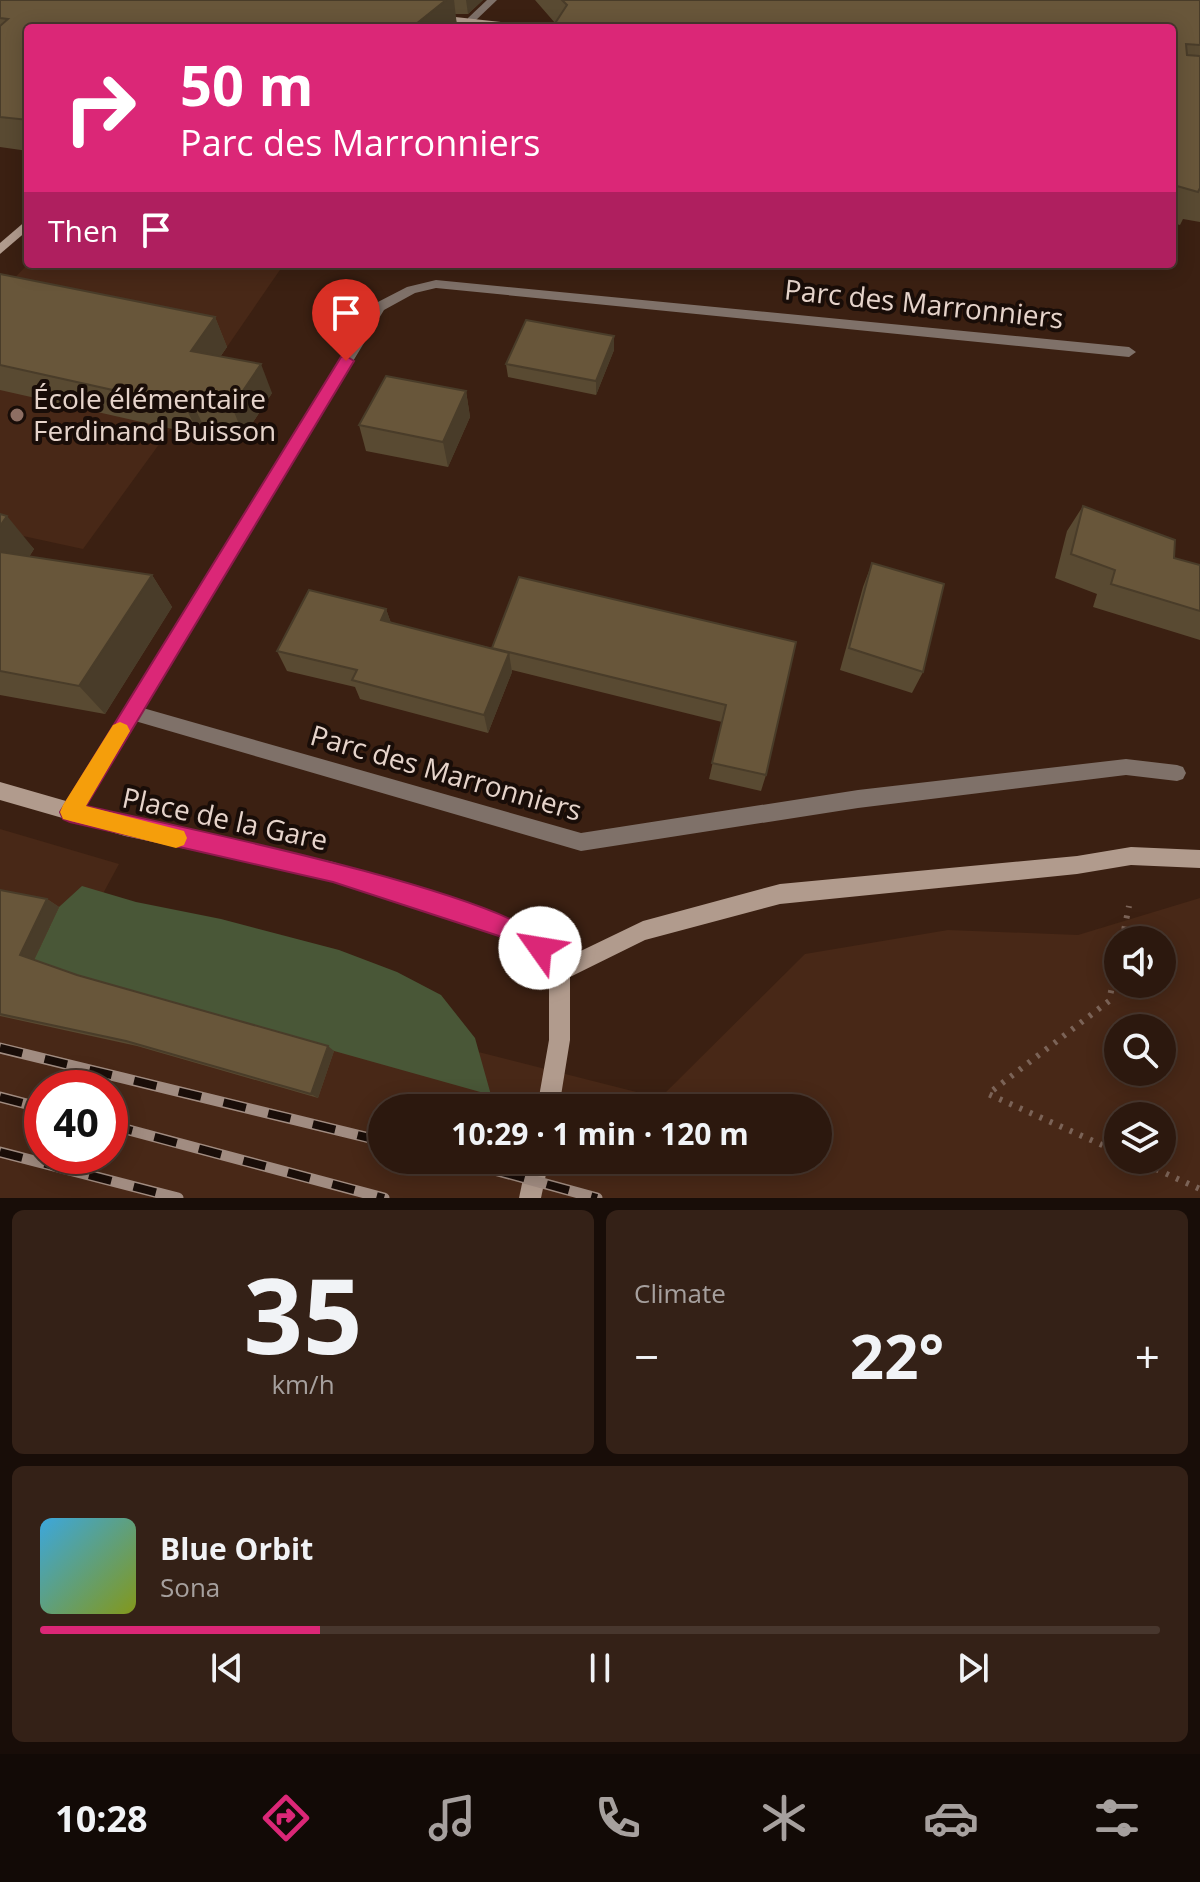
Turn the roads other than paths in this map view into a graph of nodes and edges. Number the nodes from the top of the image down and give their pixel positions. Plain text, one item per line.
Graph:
1 (492, 0) edge
2 (425, 18) edge
3 (471, 20) junction
4 (499, 24) edge
5 (24, 227) edge
6 (0, 250) edge
7 (1129, 352) dead end
8 (132, 712) junction
9 (1177, 773) dead end
10 (0, 791) edge
11 (70, 812) junction
12 (1200, 859) edge
13 (559, 972) junction
14 (551, 1094) edge
15 (535, 1174) edge
16 (530, 1198) edge

1 - 3 street
2 - 3 street
3 - 4 street
5 - 6 street
7 - 8 street, Parc des Marronniers
8 - 9 street, Parc des Marronniers
8 - 11 street, Parc des Marronniers
10 - 11 street, Place de la Gare
11 - 13 street, Place de la Gare
12 - 13 street
13 - 14 street
15 - 16 street

